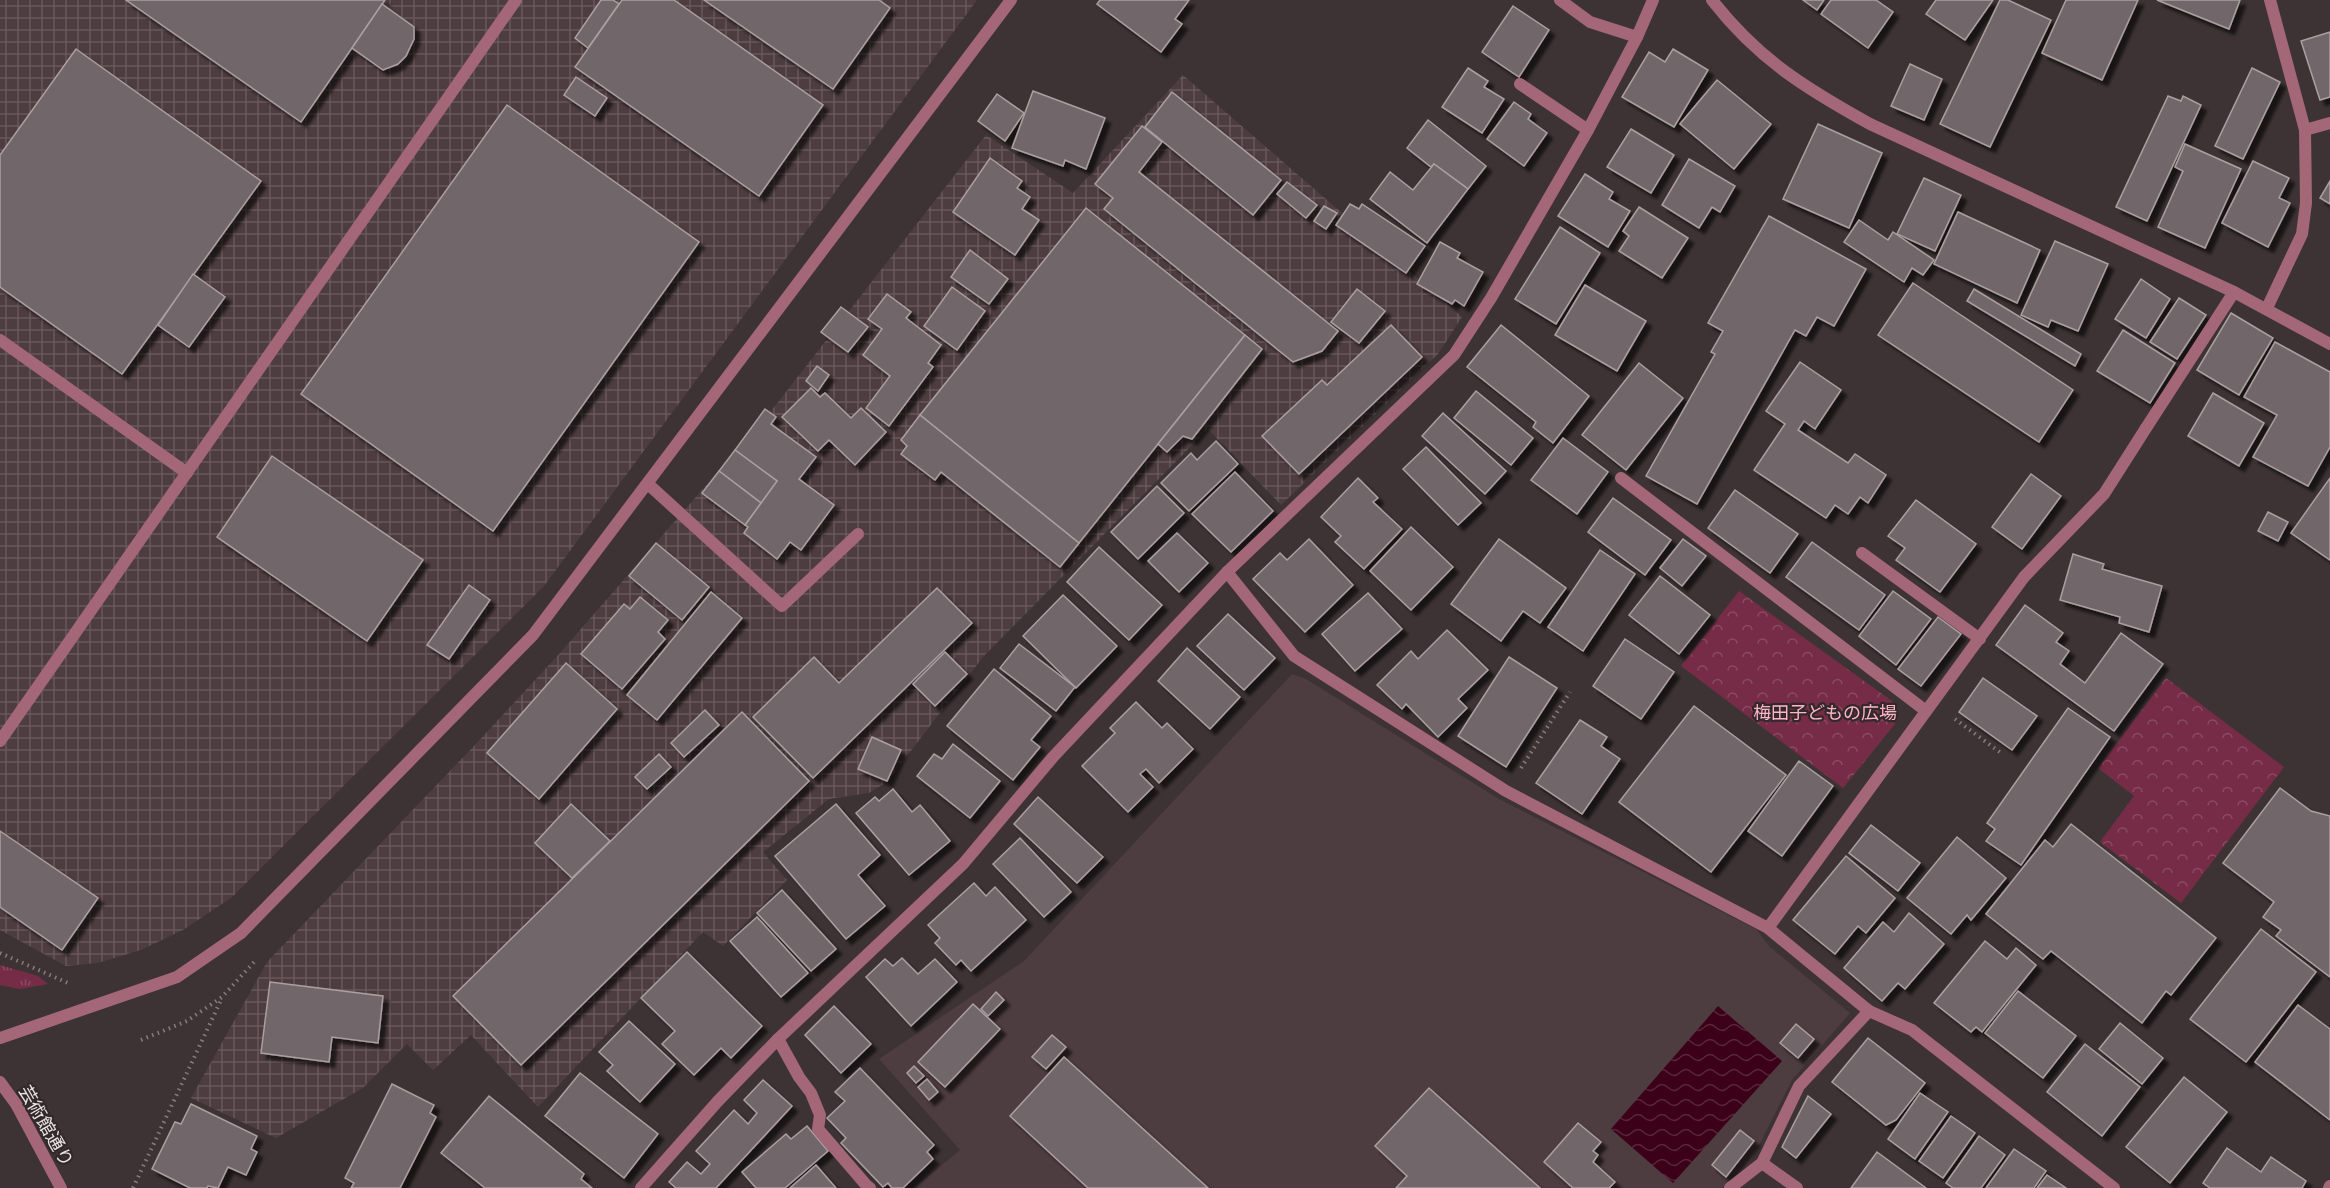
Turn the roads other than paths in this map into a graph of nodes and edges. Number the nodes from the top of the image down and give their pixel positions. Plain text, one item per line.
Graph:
1 (516, 0) edge
2 (1011, 0) edge
3 (1560, 0) edge
4 (1653, 0) edge
5 (1712, 0) edge
6 (2270, 0) edge
7 (1637, 37) junction
8 (1520, 84) dead end
9 (2330, 123) edge
10 (1588, 129) junction
11 (2305, 130) junction
12 (2234, 292) junction
13 (2267, 308) junction
14 (0, 340) edge
15 (2330, 344) edge
16 (187, 473) junction
17 (1621, 478) dead end
18 (648, 484) junction
19 (858, 534) dead end
20 (1862, 553) dead end
21 (1227, 572) junction
22 (1980, 639) junction
23 (1929, 707) junction
24 (0, 741) edge
25 (1768, 928) junction
26 (1869, 1011) junction
27 (0, 1038) edge
28 (778, 1039) junction
29 (0, 1082) edge
30 (1762, 1163) junction
31 (868, 1187) edge
32 (61, 1188) edge
33 (641, 1188) edge
34 (1730, 1188) edge
35 (1797, 1188) edge
36 (2114, 1188) edge

1 - 16 street
2 - 18 street
3 - 7 street
4 - 7 street
5 - 12 street
6 - 11 street
7 - 10 street
8 - 10 street
9 - 11 street
10 - 21 street
11 - 13 street
12 - 13 street
12 - 22 street
13 - 15 street
14 - 16 street
16 - 24 street
17 - 23 street
18 - 19 street
18 - 27 street
20 - 22 street
21 - 25 street
21 - 28 street
22 - 23 street
23 - 25 street
25 - 26 street
26 - 30 street
26 - 36 street
28 - 31 street
28 - 33 street
29 - 32 street, 芸術館通り
30 - 34 street
30 - 35 street

